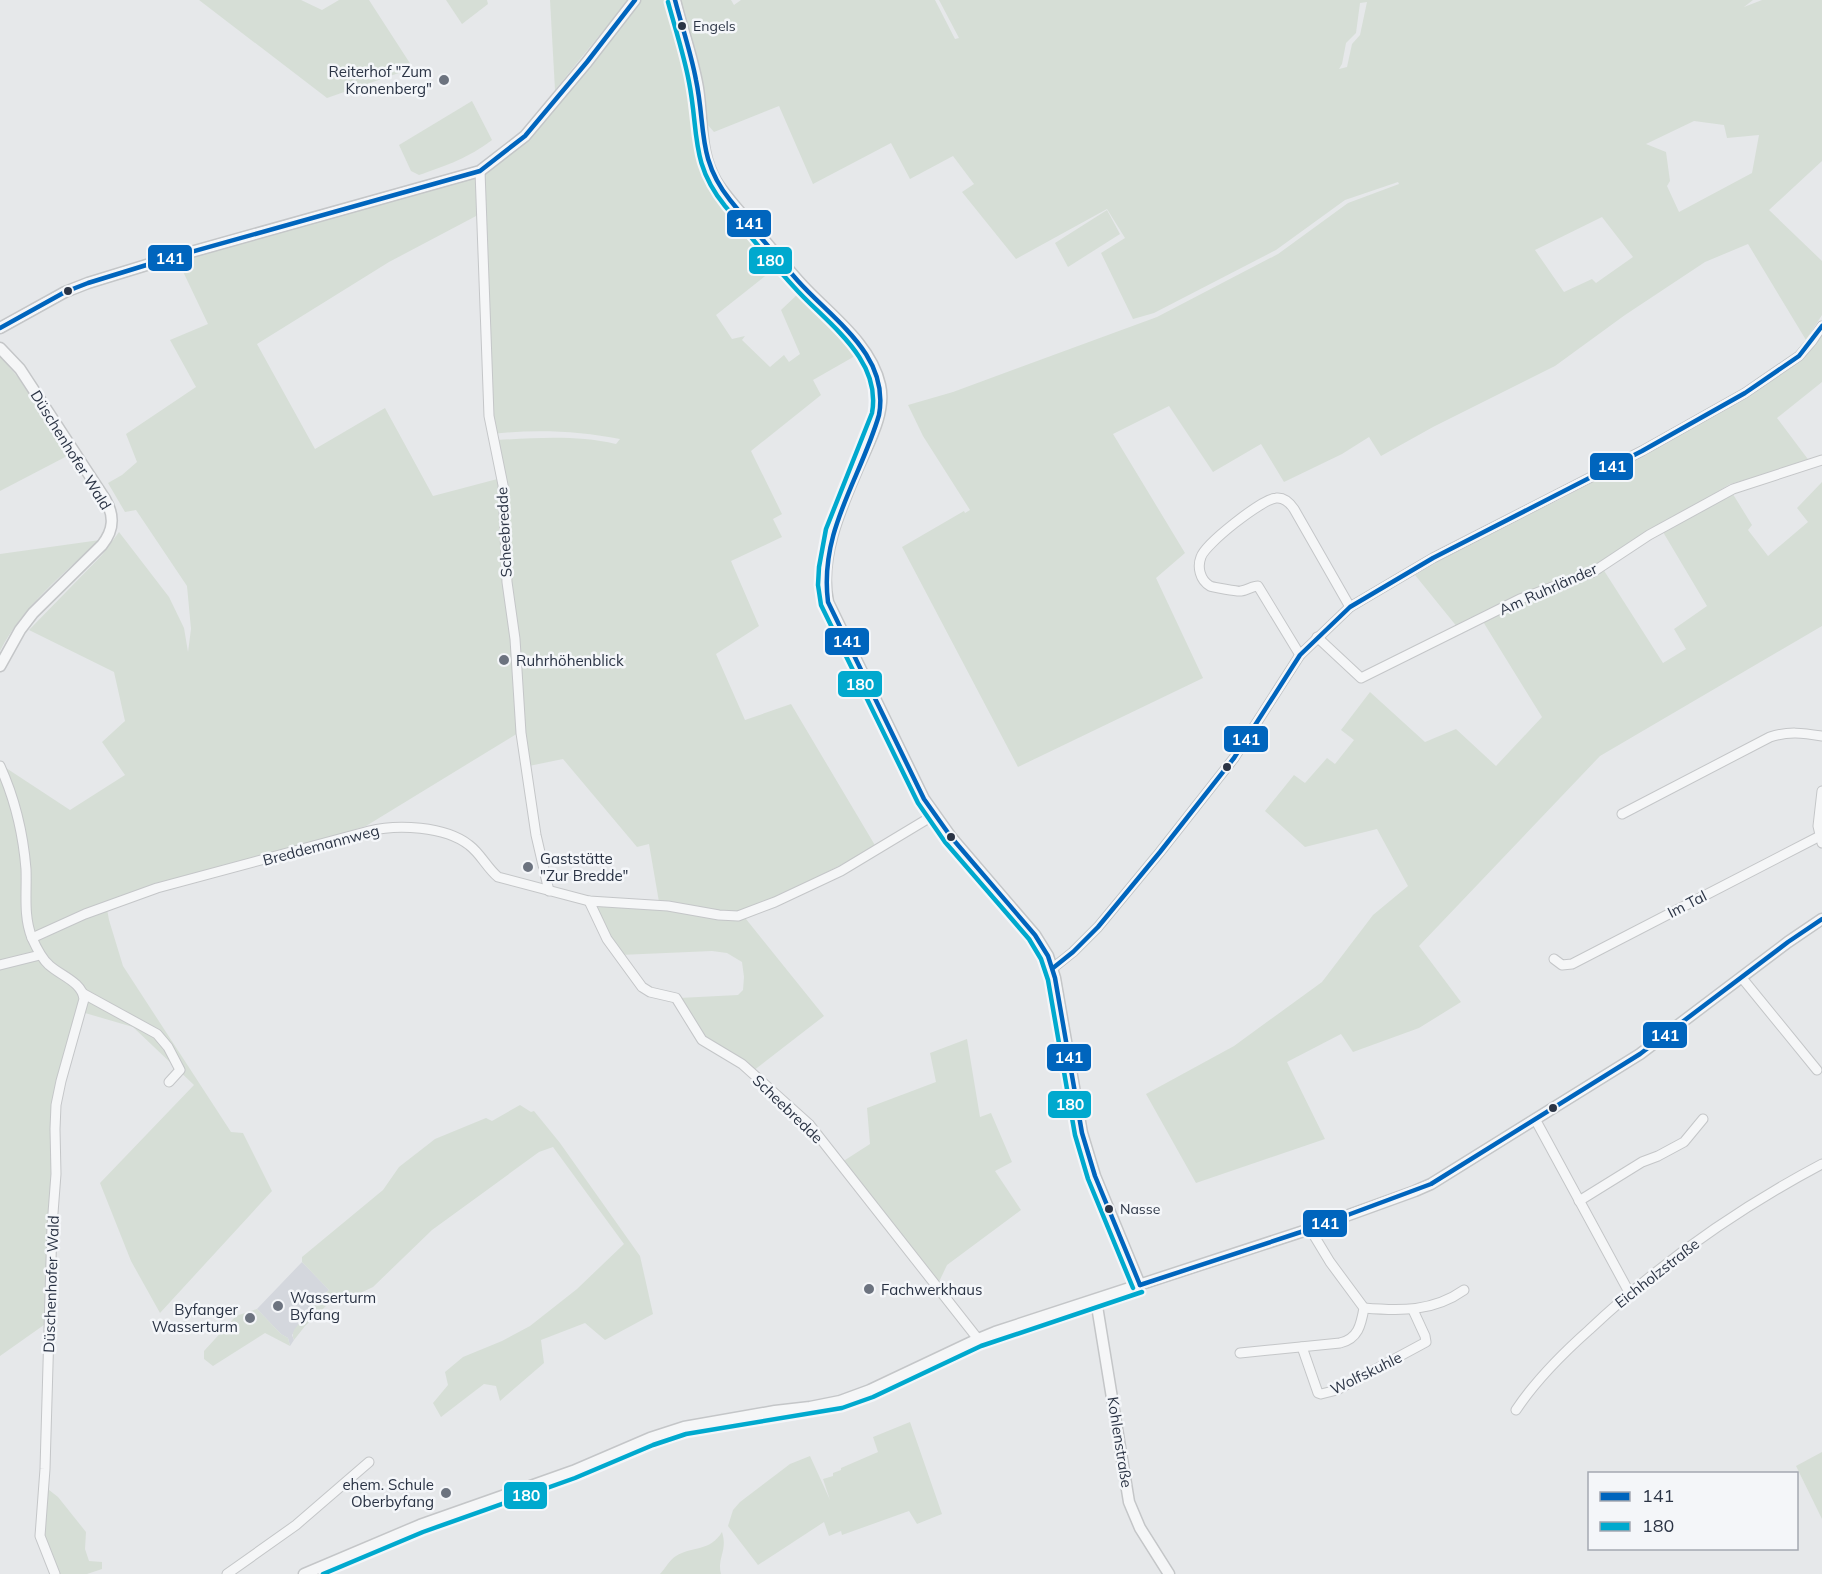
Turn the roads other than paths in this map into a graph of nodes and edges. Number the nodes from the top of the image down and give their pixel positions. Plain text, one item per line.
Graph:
1 (635, 0) edge
2 (675, 0) edge
3 (480, 171) junction
4 (1822, 326) edge
5 (0, 328) edge
6 (0, 348) edge
7 (1822, 460) edge
8 (1350, 608) junction
9 (1317, 637) junction
10 (1300, 655) junction
11 (0, 666) edge
12 (1822, 736) edge
13 (0, 766) edge
14 (1822, 791) edge
15 (1622, 814) dead end
16 (934, 815) junction
17 (1821, 839) edge
18 (549, 891) junction
19 (589, 901) junction
20 (1822, 919) edge
21 (32, 938) junction
22 (40, 955) junction
23 (1554, 959) dead end
24 (0, 965) edge
25 (1053, 968) junction
26 (1742, 978) junction
27 (84, 994) junction
28 (1817, 1070) dead end
29 (169, 1082) dead end
30 (1535, 1119) junction
31 (1703, 1119) dead end
32 (1822, 1164) edge
33 (1580, 1201) junction
34 (1310, 1229) junction
35 (1140, 1285) junction
36 (1464, 1290) dead end
37 (1629, 1292) junction
38 (1096, 1300) junction
39 (1364, 1308) junction
40 (1413, 1310) junction
41 (978, 1339) junction
42 (1302, 1347) junction
43 (1240, 1353) dead end
44 (1516, 1410) dead end
45 (369, 1462) dead end
46 (55, 1574) edge
47 (227, 1574) edge
48 (304, 1574) edge
49 (1169, 1574) edge

1 - 3 street
2 - 16 street
3 - 5 street
3 - 18 street, Scheebredde
4 - 8 street
6 - 11 street, Düschenhofer Wald
7 - 9 street, Am Ruhrländer
8 - 9 street
8 - 10 street
9 - 10 street
10 - 25 street
12 - 15 street
13 - 21 street
14 - 17 street, Im Tal
16 - 19 street, Breddemannweg
16 - 25 street
17 - 23 street, Im Tal
18 - 19 street, Breddemannweg
18 - 21 street, Breddemannweg
19 - 41 street, Scheebredde
20 - 26 street
21 - 22 street
22 - 24 street
22 - 27 street
25 - 35 street
26 - 28 street
26 - 30 street
27 - 29 street
27 - 46 street, Düschenhofer Wald
30 - 33 street
30 - 34 street
31 - 33 street
32 - 37 street, Eichholzstraße
33 - 37 street
34 - 35 street
34 - 39 street
35 - 38 street
36 - 40 street
37 - 44 street, Eichholzstraße
38 - 41 street
38 - 49 street, Kohlenstraße
39 - 40 street
39 - 42 street
40 - 42 street, Wolfskuhle
41 - 48 street
42 - 43 street
45 - 47 street

